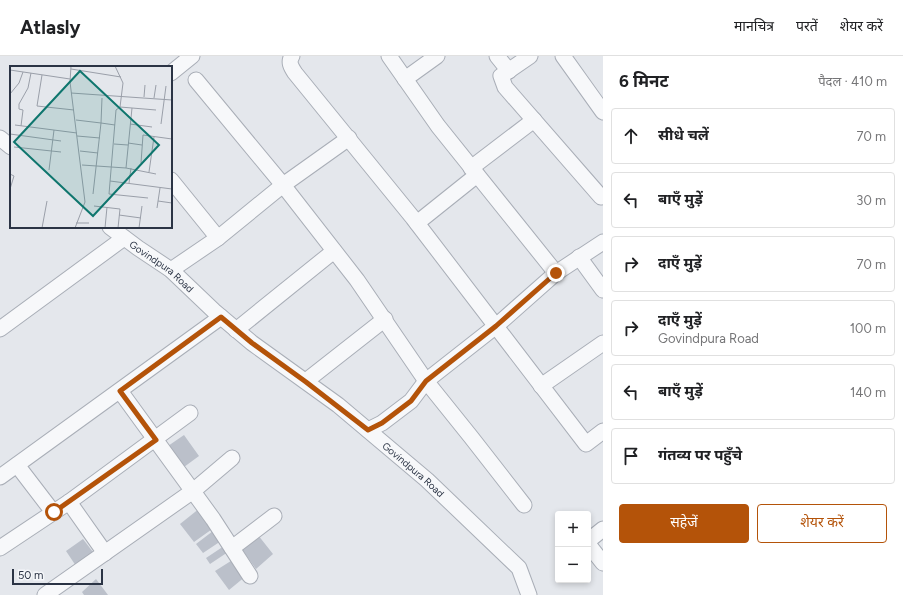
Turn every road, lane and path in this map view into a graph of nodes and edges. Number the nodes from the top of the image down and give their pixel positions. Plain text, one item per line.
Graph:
1 (192, 56) edge
2 (292, 56) edge
3 (389, 56) edge
4 (437, 56) edge
5 (498, 56) edge
6 (530, 56) edge
7 (563, 56) edge
8 (509, 71) junction
9 (172, 72) edge
10 (405, 79) junction
11 (196, 80) dead end
12 (603, 112) edge
13 (534, 120) junction
14 (0, 138) edge
15 (349, 138) junction
16 (10, 146) edge
17 (474, 171) junction
18 (172, 181) edge
19 (283, 186) junction
20 (601, 197) dead end
21 (417, 223) junction
22 (111, 228) edge
23 (124, 238) junction
24 (218, 238) junction
25 (603, 242) edge
26 (334, 251) junction
27 (579, 257) junction
28 (171, 270) junction
29 (556, 273) junction
30 (603, 290) edge
31 (221, 317) junction
32 (385, 319) junction
33 (496, 326) junction
34 (0, 329) edge
35 (236, 330) junction
36 (603, 343) edge
37 (426, 381) junction
38 (306, 382) junction
39 (541, 386) junction
40 (120, 391) junction
41 (190, 413) dead end
42 (368, 430) junction
43 (603, 431) edge
44 (156, 440) junction
45 (232, 458) dead end
46 (17, 465) junction
47 (0, 477) edge
48 (193, 491) junction
49 (69, 502) junction
50 (524, 505) dead end
51 (54, 512) junction
52 (274, 516) dead end
53 (603, 529) edge
54 (591, 540) edge
55 (591, 547) edge
56 (0, 548) edge
57 (232, 548) junction
58 (105, 553) junction
59 (603, 562) edge
60 (250, 576) dead end
61 (45, 595) edge
62 (529, 595) edge

1 - 9 street
2 - 15 street
3 - 10 street
4 - 10 street
5 - 8 street
6 - 8 street
7 - 12 street
8 - 13 street
10 - 17 street
11 - 19 street
13 - 17 street
13 - 20 street
14 - 16 street
15 - 19 street
15 - 21 street
17 - 21 street
17 - 29 street
18 - 24 street
19 - 24 street
19 - 26 street
21 - 33 street
22 - 23 street, Govindpura Road
23 - 28 street, Govindpura Road
23 - 34 street
24 - 28 street
25 - 27 street
26 - 32 street
26 - 35 street
27 - 29 street
27 - 30 street
28 - 31 street, Govindpura Road
29 - 33 street
31 - 35 street, Govindpura Road
31 - 40 street
32 - 37 street
32 - 38 street
33 - 37 street
33 - 39 street
35 - 38 street, Govindpura Road
36 - 39 street
37 - 42 street
37 - 50 street
38 - 42 street, Govindpura Road
39 - 43 street
40 - 44 street
40 - 46 street
41 - 44 street
42 - 62 street, Govindpura Road
44 - 48 street
44 - 49 street
45 - 48 street
46 - 47 street
46 - 51 street
48 - 57 street
48 - 58 street
49 - 51 street
49 - 58 street
51 - 56 street
52 - 57 street
53 - 54 street
55 - 59 street
57 - 60 street
58 - 61 street

